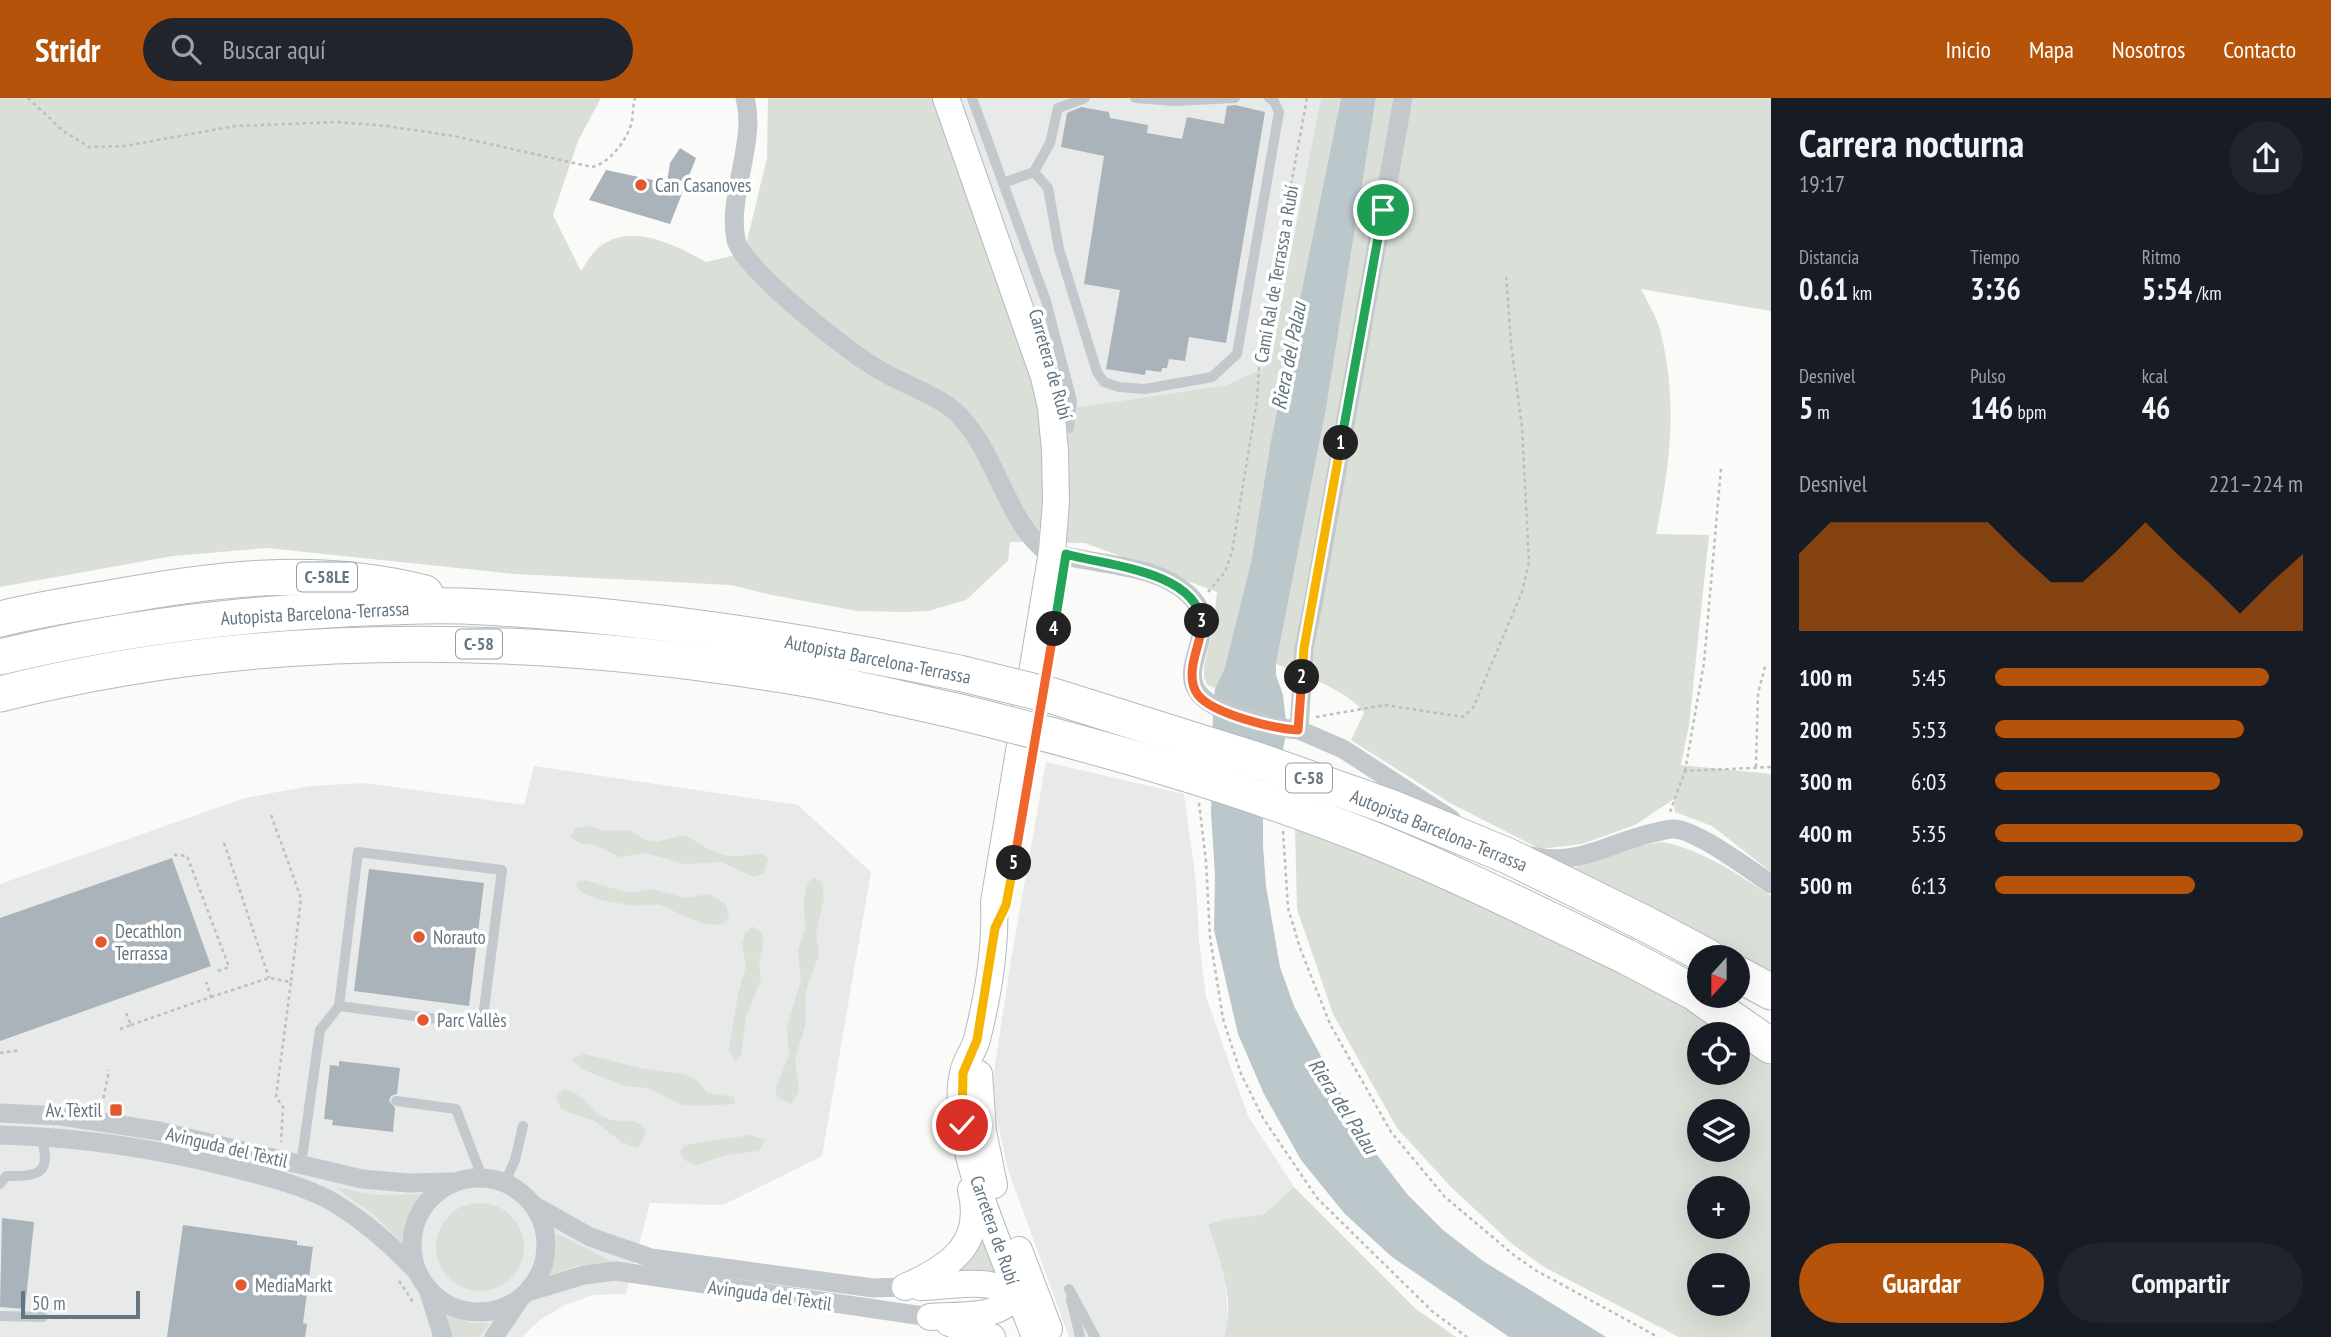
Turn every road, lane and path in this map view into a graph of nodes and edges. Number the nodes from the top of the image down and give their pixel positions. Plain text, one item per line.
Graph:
1 (28, 98) edge
2 (635, 98) edge
3 (745, 98) edge
4 (946, 98) edge
5 (961, 98) edge
6 (972, 98) edge
7 (1084, 98) edge
8 (1135, 98) edge
9 (1235, 98) edge
10 (1269, 98) edge
11 (1307, 98) edge
12 (1404, 98) edge
13 (1034, 173) junction
14 (1003, 183) junction
15 (1506, 274) dead end
16 (1069, 428) junction
17 (1721, 468) dead end
18 (1059, 553) junction
19 (170, 587) junction
20 (1197, 606) junction
21 (481, 607) junction
22 (0, 608) edge
23 (0, 619) edge
24 (0, 657) edge
25 (1766, 663) dead end
26 (0, 694) edge
27 (1299, 725) junction
28 (1756, 767) junction
29 (1771, 767) edge
30 (1685, 771) junction
31 (1199, 792) dead end
32 (271, 816) dead end
33 (1282, 827) dead end
34 (1664, 831) junction
35 (224, 843) dead end
36 (174, 855) dead end
37 (1771, 884) edge
38 (995, 928) junction
39 (1687, 946) edge
40 (215, 972) dead end
41 (269, 978) junction
42 (1750, 981) edge
43 (206, 982) dead end
44 (291, 982) junction
45 (1687, 989) edge
46 (1771, 992) edge
47 (211, 998) junction
48 (339, 1006) junction
49 (1717, 1008) edge
50 (1722, 1008) edge
51 (125, 1010) dead end
52 (131, 1025) junction
53 (120, 1028) dead end
54 (1771, 1035) edge
55 (977, 1040) junction
56 (1771, 1046) edge
57 (21, 1050) dead end
58 (0, 1053) edge
59 (396, 1101) dead end
60 (0, 1113) edge
61 (523, 1126) dead end
62 (0, 1135) edge
63 (41, 1136) junction
64 (280, 1149) dead end
65 (966, 1150) junction
66 (301, 1165) junction
67 (482, 1177) junction
68 (453, 1182) junction
69 (505, 1182) junction
70 (0, 1184) edge
71 (534, 1206) junction
72 (1014, 1238) junction
73 (423, 1281) junction
74 (905, 1287) junction
75 (1017, 1295) junction
76 (524, 1296) junction
77 (0, 1316) edge
78 (43, 1317) dead end
79 (930, 1317) junction
80 (443, 1337) edge
81 (494, 1337) edge
82 (992, 1337) edge
83 (1035, 1337) edge
84 (1045, 1337) edge
85 (1051, 1337) edge
86 (1080, 1337) edge
87 (1096, 1337) edge
88 (1467, 1337) edge
89 (1658, 1337) edge

1 - 2 path
3 - 18 street
4 - 18 main road, Carretera de Rubí
5 - 16 main road, Carretera de Rubí
6 - 14 lane
7 - 13 lane
8 - 9 lane
10 - 13 lane
11 - 20 path, Camí Ral de Terrassa a Rubí
12 - 27 street
13 - 14 lane
14 - 16 lane
15 - 27 path
16 - 18 main road, Carretera de Rubí
17 - 30 path
18 - 20 street
18 - 38 main road, Carretera de Rubí
18 - 38 main road, Carretera de Rubí
19 - 21 highway, C-58LE
19 - 22 highway
19 - 23 highway, C-58LE
20 - 27 street
21 - 24 highway, Autopista Barcelona-Terrassa / C-58
21 - 39 highway, Autopista Barcelona-Terrassa / C-58, bridge
25 - 28 path
26 - 45 highway, Autopista Barcelona-Terrassa / C-58, bridge
27 - 34 street
28 - 29 path
28 - 30 path
30 - 34 path
31 - 88 path
32 - 44 path
33 - 89 path
34 - 37 street
35 - 41 path
36 - 40 path
38 - 55 main road, Carretera de Rubí
41 - 44 path
41 - 47 path
42 - 46 highway
43 - 47 path
44 - 64 path
47 - 52 path
48 - 48 lane
48 - 66 lane
49 - 56 highway
50 - 54 highway, Autopista Barcelona-Terrassa / C-58
51 - 52 path
52 - 53 path
55 - 65 main road, Carretera de Rubí
55 - 72 main road, Carretera de Rubí
57 - 58 path
59 - 67 lane
60 - 66 street, Avinguda del Tèxtil
61 - 69 lane
62 - 63 street, Avinguda del Tèxtil
63 - 70 lane
63 - 73 street, Avinguda del Tèxtil
65 - 74 main road
65 - 75 main road, Carretera de Rubí
66 - 68 street, Avinguda del Tèxtil
67 - 68 street
67 - 69 street
68 - 73 street
69 - 71 street
71 - 74 street, Avinguda del Tèxtil
71 - 76 street
72 - 75 main road
72 - 85 main road, Carretera de Rubí
73 - 76 street
73 - 80 street
74 - 75 main road
75 - 79 main road
75 - 83 main road, Carretera de Rubí
75 - 84 main road
76 - 79 street, Avinguda del Tèxtil
76 - 81 street
77 - 78 lane
79 - 82 main road
86 - 87 lane

